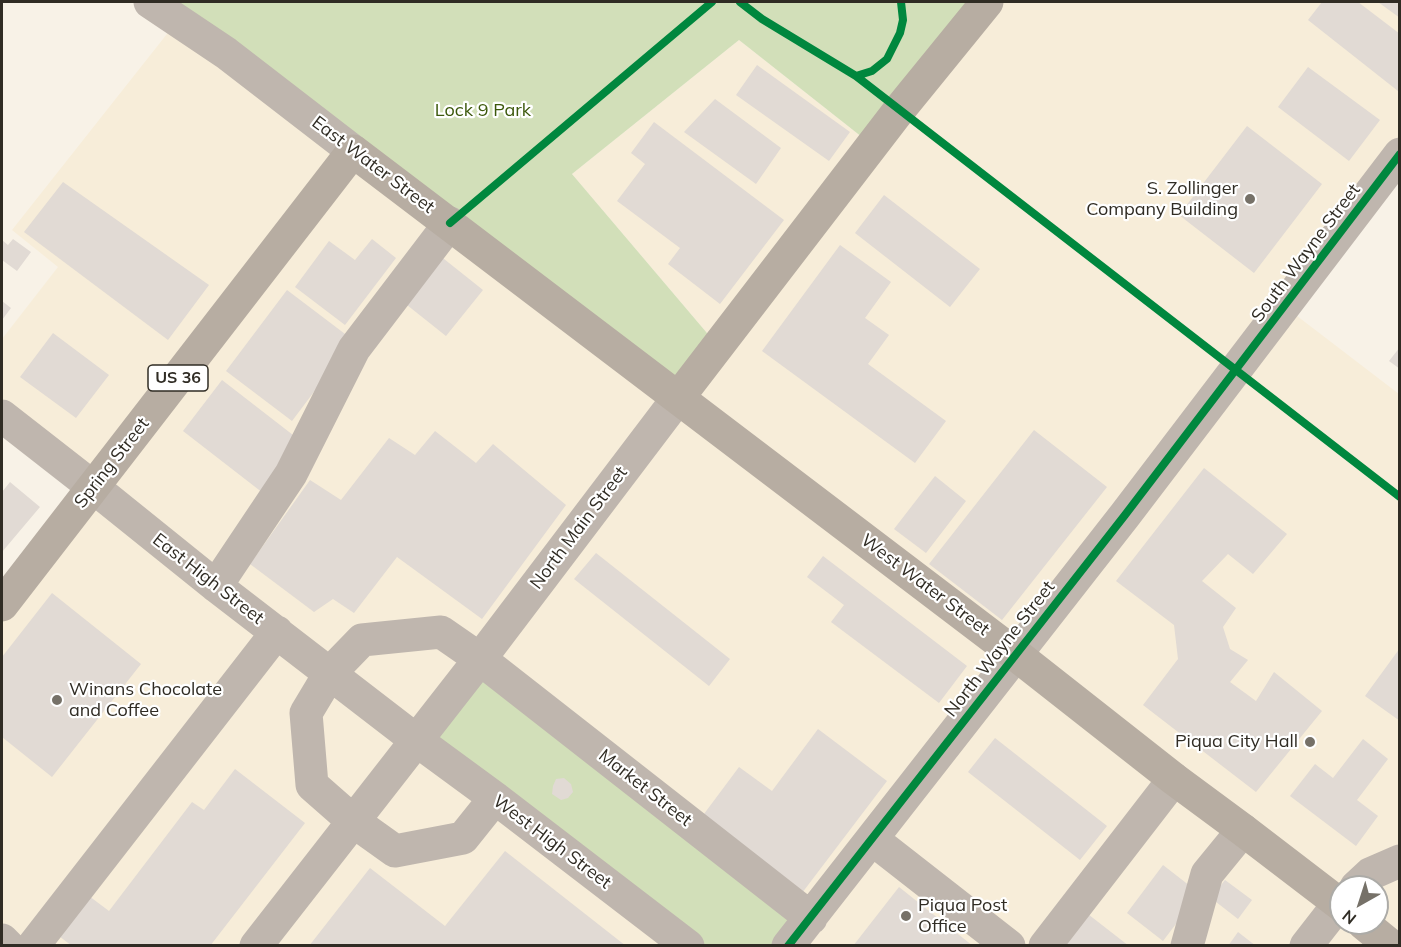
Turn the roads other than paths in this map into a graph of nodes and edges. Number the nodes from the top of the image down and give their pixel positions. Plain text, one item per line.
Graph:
1 (150, 2) edge
2 (987, 2) edge
3 (353, 151) junction
4 (1400, 154) edge
5 (450, 223) junction
6 (1235, 370) joint
7 (678, 398) junction
8 (2, 416) edge
9 (93, 487) junction
10 (216, 586) junction
11 (2, 604) edge
12 (277, 632) junction
13 (1015, 654) junction
14 (480, 659) junction
15 (330, 673) junction
16 (416, 740) junction
17 (1174, 779) junction
18 (495, 798) junction
19 (353, 821) junction
20 (1243, 830) junction
21 (872, 839) junction
22 (1400, 861) edge
23 (1369, 875) edge
24 (1329, 891) edge
25 (811, 918) junction
26 (1329, 923) edge
27 (2, 940) edge
28 (8, 945) edge
29 (33, 945) edge
30 (256, 945) edge
31 (688, 945) edge
32 (788, 945) edge
33 (1009, 945) edge
34 (1044, 945) edge
35 (1187, 945) edge
36 (1306, 945) edge

1 - 3 street, East Water Street
2 - 7 main road, North Main Street
3 - 5 main road, East Water Street
3 - 9 main road, Spring Street / US 36
4 - 6 street, South Wayne Street
5 - 7 main road, East Water Street
5 - 10 street
6 - 13 street, North Wayne Street
7 - 13 main road, West Water Street
7 - 14 street, North Main Street
8 - 9 street, East High Street
9 - 10 street, East High Street
9 - 11 main road, Spring Street / US 36
10 - 12 street, East High Street
12 - 15 street, East High Street
12 - 29 street
13 - 17 main road, West Water Street
13 - 21 street, North Wayne Street
14 - 15 street, Market Street
14 - 16 street, North Main Street
14 - 25 street, Market Street
15 - 16 street, East High Street
15 - 19 street, Market Street
16 - 18 street, West High Street
16 - 19 street, North Main Street
17 - 20 main road, West Water Street
17 - 34 street
18 - 19 street, Market Street
18 - 31 street, West High Street
19 - 30 street, North Main Street
20 - 24 main road, West Water Street
20 - 35 street
21 - 25 street, North Wayne Street
21 - 33 street
22 - 23 street
25 - 32 street, North Wayne Street
26 - 36 street
27 - 28 street

